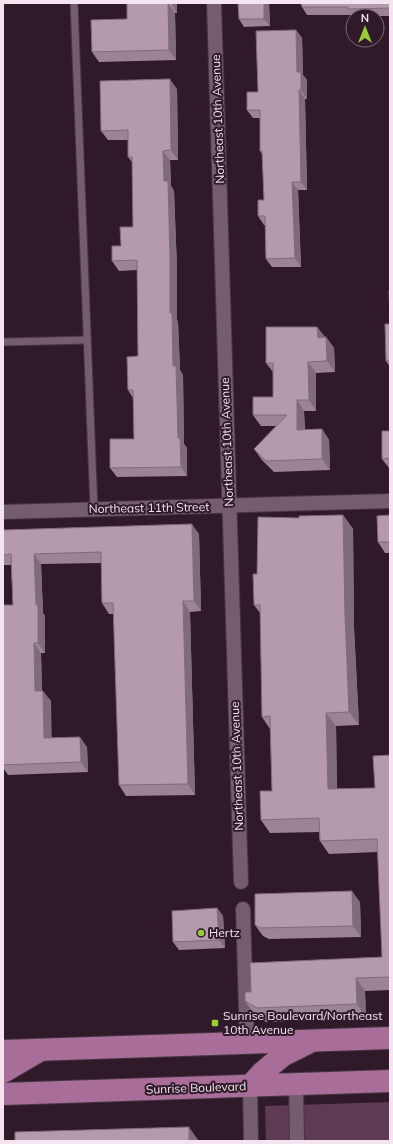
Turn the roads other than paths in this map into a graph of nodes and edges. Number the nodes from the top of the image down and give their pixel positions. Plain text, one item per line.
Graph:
1 (74, 3) edge
2 (214, 3) edge
3 (87, 340) junction
4 (3, 342) edge
5 (390, 501) edge
6 (229, 506) junction
7 (94, 510) junction
8 (3, 512) edge
9 (241, 882) dead end
10 (242, 909) dead end
11 (390, 1038) edge
12 (314, 1040) junction
13 (247, 1042) junction
14 (42, 1049) junction
15 (3, 1051) edge
16 (3, 1072) edge
17 (390, 1081) edge
18 (296, 1084) junction
19 (250, 1086) junction
20 (3, 1094) edge
21 (251, 1141) edge
22 (297, 1141) edge

1 - 3 lane
2 - 6 street, Northeast 10th Avenue
3 - 4 lane
3 - 7 lane
5 - 6 street, Northeast 11th Street
6 - 7 street, Northeast 11th Street
6 - 9 street, Northeast 10th Avenue
7 - 8 street, Northeast 11th Street
10 - 13 street
11 - 12 main road
12 - 13 main road
12 - 19 main road
13 - 14 main road
14 - 15 main road
14 - 16 main road
17 - 18 main road, Sunrise Boulevard
18 - 19 main road, Sunrise Boulevard
18 - 22 street
19 - 20 main road, Sunrise Boulevard
19 - 21 street

